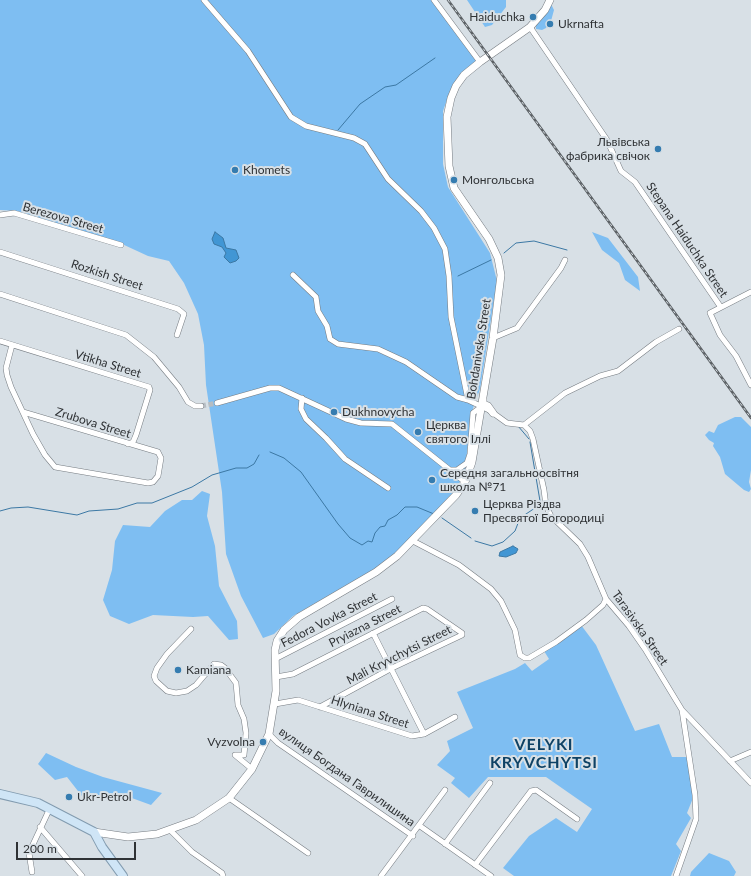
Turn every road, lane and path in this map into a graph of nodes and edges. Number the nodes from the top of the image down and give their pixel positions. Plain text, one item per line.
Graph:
1 (204, 0) edge
2 (434, 0) edge
3 (550, 0) edge
4 (530, 27) junction
5 (480, 62) junction
6 (0, 215) edge
7 (121, 245) dead end
8 (0, 252) edge
9 (565, 260) dead end
10 (293, 275) dead end
11 (751, 292) edge
12 (0, 294) edge
13 (720, 306) junction
14 (679, 329) dead end
15 (177, 335) dead end
16 (493, 338) junction
17 (0, 341) edge
18 (12, 345) junction
19 (751, 385) edge
20 (302, 398) junction
21 (482, 399) junction
22 (468, 400) junction
23 (217, 403) tunnel mouth
24 (201, 406) tunnel mouth
25 (481, 407) junction
26 (23, 412) junction
27 (493, 413) junction
28 (479, 419) junction
29 (524, 425) junction
30 (128, 444) junction
31 (449, 470) junction
32 (465, 482) junction
33 (388, 488) dead end
34 (413, 542) junction
35 (392, 599) dead end
36 (606, 599) junction
37 (191, 629) dead end
38 (460, 631) joint
39 (373, 633) junction
40 (275, 659) junction
41 (392, 668) junction
42 (276, 677) junction
43 (275, 704) junction
44 (320, 707) junction
45 (682, 710) junction
46 (456, 717) dead end
47 (269, 734) junction
48 (424, 734) junction
49 (751, 752) edge
50 (730, 761) junction
51 (252, 769) junction
52 (490, 783) dead end
53 (751, 783) edge
54 (446, 790) dead end
55 (0, 794) edge
56 (229, 798) junction
57 (50, 808) junction
58 (577, 819) dead end
59 (420, 826) junction
60 (40, 827) junction
61 (170, 830) junction
62 (94, 832) junction
63 (413, 836) junction
64 (445, 844) junction
65 (308, 853) dead end
66 (475, 865) junction
67 (32, 872) dead end
68 (82, 876) edge
69 (123, 876) edge
70 (223, 876) edge
71 (381, 876) edge
72 (491, 876) edge
73 (676, 876) edge

1 - 22 street
2 - 5 street
3 - 4 main road, Bohdanivska Street
4 - 5 main road, Bohdanivska Street
4 - 13 street, Stepana Haiduchka Street
5 - 16 main road, Bohdanivska Street
6 - 7 street, Berezova Street
8 - 15 street, Rozkish Street
9 - 16 street
10 - 22 street
11 - 13 street
12 - 24 street
13 - 19 street
14 - 29 street
16 - 21 main road, Bohdanivska Street
17 - 18 street, Vtikha Street
18 - 26 street
18 - 30 street, Vtikha Street
20 - 23 street
20 - 31 street
20 - 33 street
21 - 25 main road, Bohdanivska Street
21 - 27 main road
22 - 25 street
25 - 27 street
25 - 28 main road, Bohdanivska Street
25 - 31 street
26 - 30 street, Zrubova Street
26 - 30 street, Zrubova Street
27 - 28 main road
27 - 29 street
28 - 32 main road, Bohdanivska Street
29 - 36 street, Tarasivska Street
31 - 32 street
32 - 34 main road, Bohdanivska Street
34 - 36 street
34 - 40 main road, Bohdanivska Street
35 - 40 street, Fedora Vovka Street
36 - 45 street, Tarasivska Street
37 - 51 street
38 - 39 street, Pryiazna Street
38 - 41 street, Mali Kryvchytsi Street
39 - 41 street
39 - 42 street, Pryiazna Street
40 - 42 main road, Bohdanivska Street
41 - 44 street, Mali Kryvchytsi Street
41 - 48 street
42 - 43 main road, Bohdanivska Street
43 - 44 street, Hlyniana Street
43 - 47 main road, Bohdanivska Street
44 - 48 street, Hlyniana Street
45 - 50 street, Tarasivska Street
45 - 73 street
46 - 48 street, Hlyniana Street
47 - 51 main road, Bohdanivska Street
47 - 63 street, вулиця Богдана Гаврилишина
49 - 50 street
50 - 53 street, Tarasivska Street
51 - 56 main road, Bohdanivska Street
52 - 64 street
54 - 59 street, вулиця Богдана Гаврилишина
55 - 57 main road
56 - 61 main road, Bohdanivska Street
56 - 65 street
57 - 60 street
57 - 62 main road
58 - 66 street
59 - 63 street, вулиця Богдана Гаврилишина
59 - 64 street
60 - 67 street
60 - 68 street
61 - 62 main road, Bohdanivska Street
61 - 70 street
62 - 69 main road
63 - 71 street, вулиця Богдана Гаврилишина
64 - 66 street
66 - 72 street

